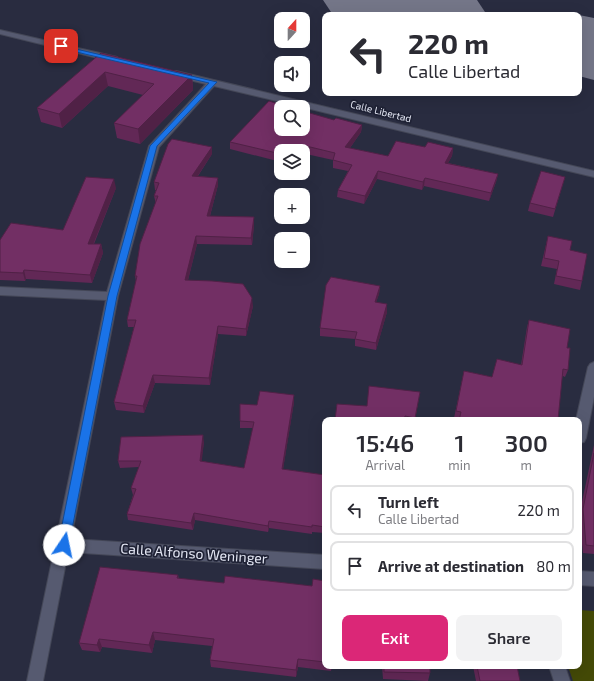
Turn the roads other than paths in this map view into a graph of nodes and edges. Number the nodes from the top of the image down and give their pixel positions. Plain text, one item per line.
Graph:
1 (0, 32) edge
2 (122, 61) edge
3 (168, 72) edge
4 (214, 82) junction
5 (594, 174) edge
6 (0, 291) edge
7 (112, 296) junction
8 (594, 367) edge
9 (582, 424) edge
10 (64, 545) junction
11 (322, 562) edge
12 (582, 578) edge
13 (594, 579) edge
14 (558, 669) edge
15 (36, 681) edge
16 (562, 681) edge

1 - 2 street
3 - 4 street, Calle Libertad
4 - 5 street, Calle Libertad
4 - 7 street
6 - 7 street
7 - 10 street
8 - 9 street
10 - 11 street, Calle Alfonso Weninger
10 - 15 street
12 - 13 street
14 - 16 street

